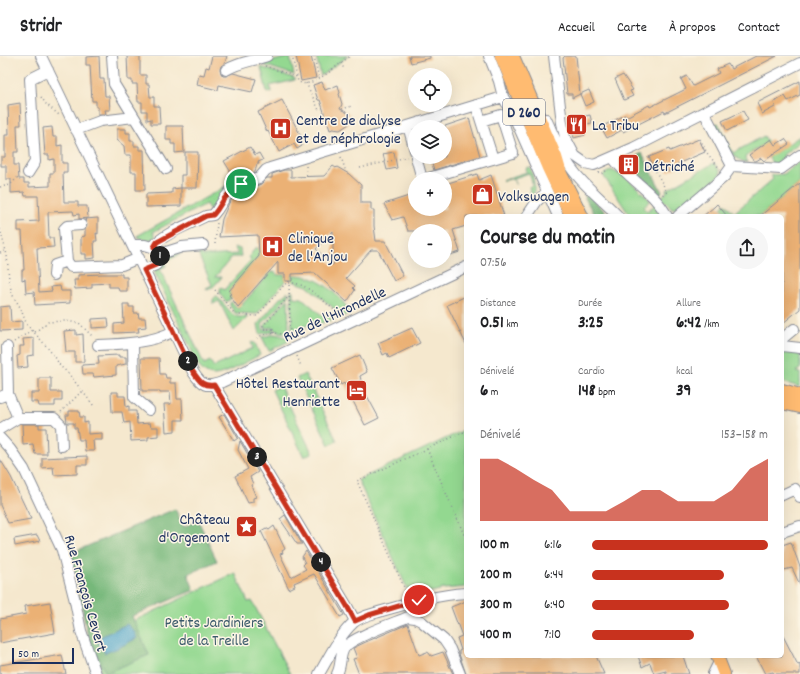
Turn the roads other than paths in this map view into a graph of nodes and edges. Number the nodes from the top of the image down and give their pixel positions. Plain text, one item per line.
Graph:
1 (42, 56) edge
2 (112, 56) edge
3 (267, 56) edge
4 (489, 56) edge
5 (501, 56) edge
6 (515, 56) edge
7 (554, 56) edge
8 (800, 63) edge
9 (48, 70) junction
10 (226, 70) dead end
11 (503, 97) junction
12 (476, 105) junction
13 (704, 112) junction
14 (134, 117) junction
15 (427, 120) edge
16 (481, 121) junction
17 (408, 126) edge
18 (76, 130) junction
19 (800, 155) edge
20 (556, 157) junction
21 (613, 158) junction
22 (493, 159) junction
23 (732, 166) junction
24 (166, 169) dead end
25 (448, 172) edge
26 (28, 173) road end
27 (547, 192) junction
28 (528, 214) edge
29 (557, 214) edge
30 (570, 214) edge
31 (581, 214) edge
32 (586, 214) edge
33 (616, 214) edge
34 (666, 214) edge
35 (680, 214) edge
36 (81, 225) dead end
37 (133, 245) junction
38 (203, 245) dead end
39 (157, 250) junction
40 (139, 258) junction
41 (66, 261) junction
42 (464, 268) edge
43 (144, 270) junction
44 (54, 275) dead end
45 (794, 329) dead end
46 (174, 331) junction
47 (784, 337) edge
48 (133, 344) junction
49 (98, 345) road end
50 (784, 346) edge
51 (7, 347) road end
52 (800, 348) edge
53 (214, 385) junction
54 (784, 387) edge
55 (800, 391) edge
56 (784, 392) edge
57 (4, 396) edge
58 (800, 396) edge
59 (784, 402) edge
60 (800, 406) edge
61 (149, 410) dead end
62 (18, 418) junction
63 (0, 429) edge
64 (0, 438) edge
65 (62, 446) dead end
66 (784, 494) edge
67 (800, 497) edge
68 (800, 526) edge
69 (784, 531) edge
70 (464, 593) edge
71 (355, 621) junction
72 (718, 659) edge
73 (326, 663) junction
74 (338, 672) edge
75 (96, 674) edge
76 (319, 674) edge
77 (350, 674) edge
78 (460, 674) edge
79 (713, 674) edge
80 (724, 674) edge

1 - 9 street
2 - 14 street
3 - 10 street
4 - 11 street
5 - 30 main road, D 260
6 - 20 main road, D 260
6 - 33 street
7 - 21 street
8 - 13 street
9 - 18 street
9 - 26 street
11 - 12 street
11 - 27 street
12 - 15 street
12 - 16 street
13 - 21 street
13 - 23 street
14 - 18 street
14 - 24 street
16 - 22 street
16 - 22 street
17 - 39 street
18 - 37 street
19 - 23 street
20 - 31 main road, D 260
20 - 32 main road, D 260
21 - 34 street
22 - 25 street
23 - 35 street
27 - 28 street
27 - 29 street
36 - 41 street
37 - 39 street
37 - 40 street
38 - 39 street
39 - 43 street
40 - 41 street
40 - 43 street
41 - 44 street
42 - 53 street, Rue de l'Hirondelle
43 - 46 street
45 - 47 street
46 - 48 street
46 - 53 street
48 - 49 street
48 - 61 street
50 - 52 street
51 - 57 street
53 - 71 street
54 - 55 main road
56 - 58 highway
57 - 62 street
59 - 60 highway
62 - 63 street
62 - 65 street
64 - 75 street, Rue François Cevert
66 - 67 street
68 - 69 street
70 - 71 street
71 - 73 street
72 - 79 street
72 - 80 main road
73 - 74 street
73 - 76 street
74 - 77 street
74 - 78 street

